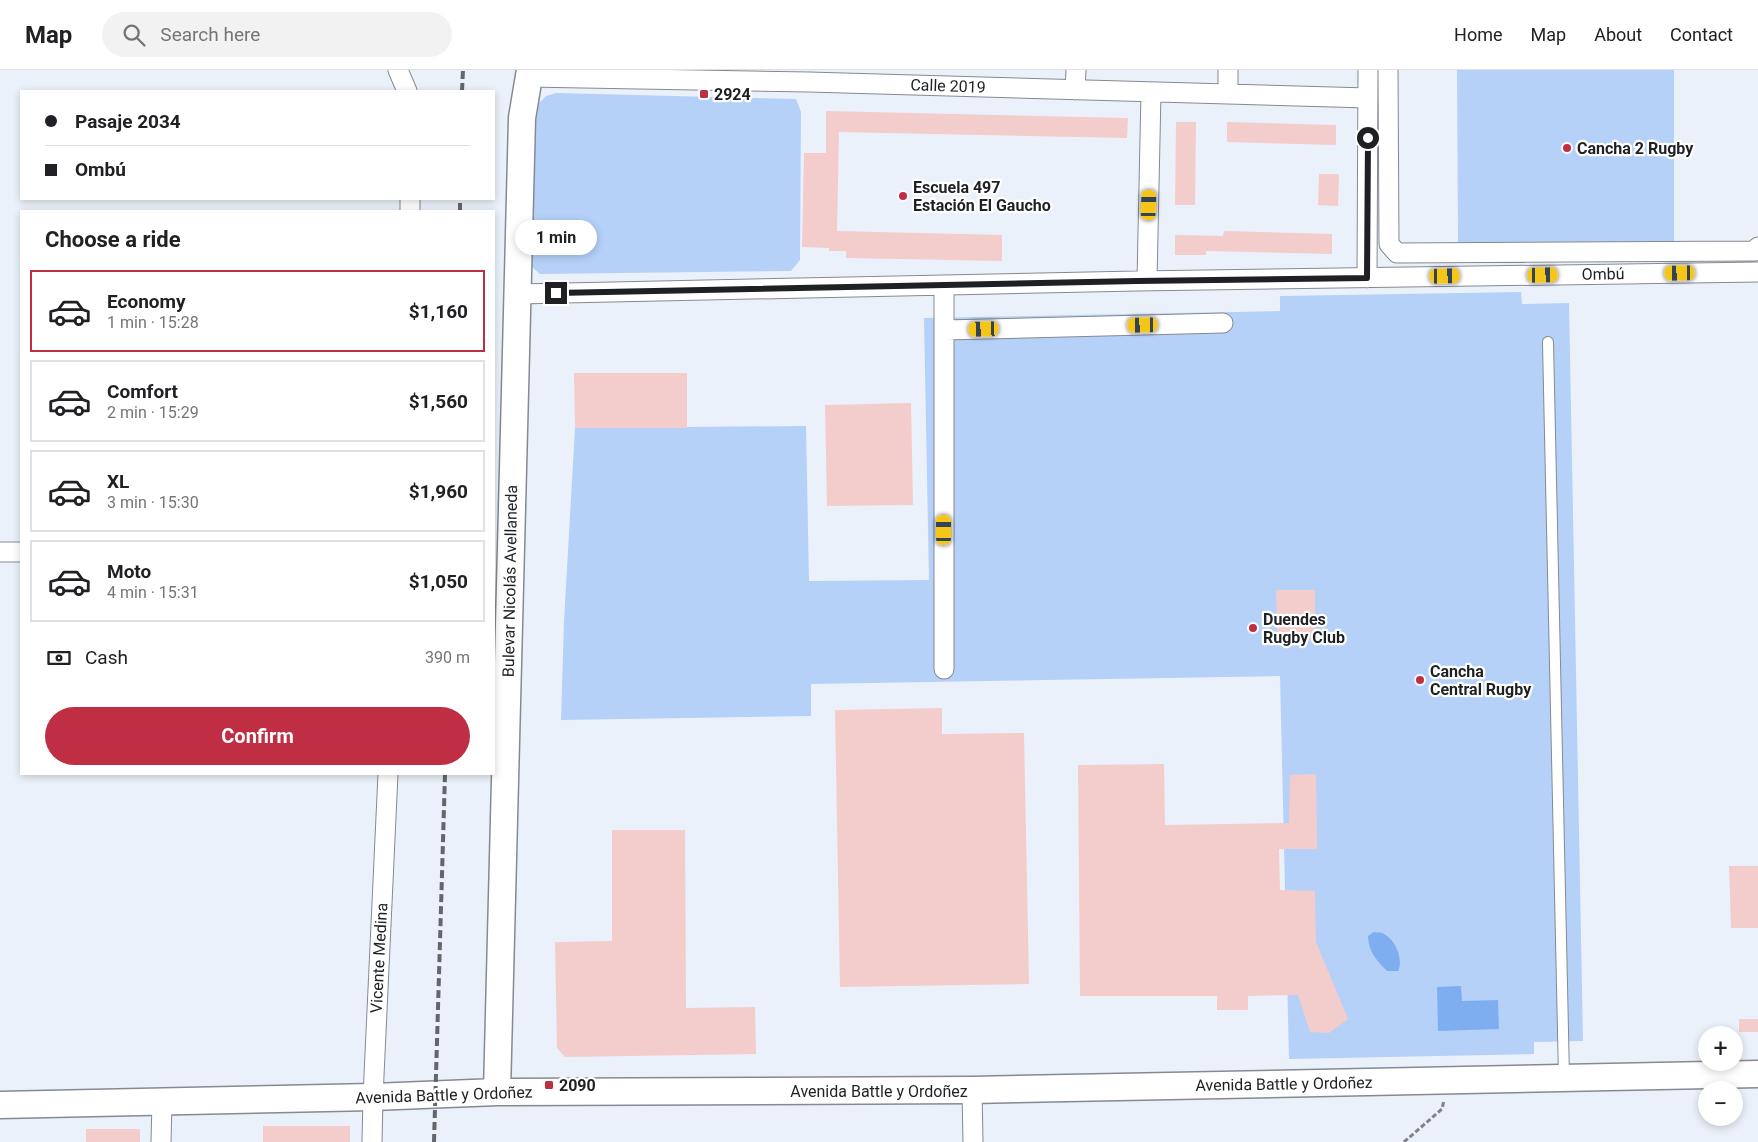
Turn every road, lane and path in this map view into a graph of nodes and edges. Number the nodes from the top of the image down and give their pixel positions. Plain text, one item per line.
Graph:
1 (398, 70) edge
2 (1076, 70) edge
3 (1228, 70) edge
4 (1368, 70) edge
5 (1388, 70) edge
6 (529, 73) edge
7 (692, 76) edge
8 (809, 76) edge
9 (949, 78) edge
10 (407, 90) edge
11 (1075, 90) junction
12 (1151, 92) junction
13 (1228, 94) junction
14 (1368, 98) junction
15 (1758, 247) edge
16 (1758, 272) edge
17 (1367, 278) junction
18 (1147, 281) junction
19 (944, 285) junction
20 (518, 294) junction
21 (1223, 323) dead end
22 (944, 330) junction
23 (1548, 342) dead end
24 (0, 552) edge
25 (20, 552) edge
26 (944, 669) dead end
27 (388, 775) edge
28 (1758, 1074) edge
29 (1564, 1078) junction
30 (1447, 1080) junction
31 (972, 1090) junction
32 (497, 1092) junction
33 (372, 1097) junction
34 (162, 1102) junction
35 (0, 1105) edge
36 (161, 1142) edge
37 (372, 1142) edge
38 (973, 1142) edge
39 (1404, 1142) edge

1 - 10 street
2 - 11 street
3 - 13 street
4 - 14 street
5 - 15 street
6 - 7 street, Calle 2019
6 - 20 main road, Bulevar Nicolás Avellaneda
7 - 8 street, Calle 2019
8 - 9 street, Calle 2019
9 - 11 street, Calle 2019
11 - 12 street, Calle 2019
12 - 13 street, Calle 2019
12 - 18 street
13 - 14 street, Calle 2019
14 - 17 street
16 - 17 street, Ombú
17 - 18 street, Ombú
18 - 19 street, Ombú
19 - 20 street, Ombú
19 - 22 street
20 - 32 main road, Bulevar Nicolás Avellaneda
21 - 22 street
22 - 26 street
23 - 29 lane
24 - 25 street
27 - 33 street, Vicente Medina
28 - 29 main road, Avenida Battle y Ordoñez
29 - 30 main road, Avenida Battle y Ordoñez
30 - 31 main road, Avenida Battle y Ordoñez
30 - 39 path
31 - 32 main road, Avenida Battle y Ordoñez
31 - 38 street
32 - 33 main road, Avenida Battle y Ordoñez
33 - 34 main road, Avenida Battle y Ordoñez
33 - 37 street, Vicente Medina
34 - 35 main road, Avenida Battle y Ordoñez
34 - 36 street

